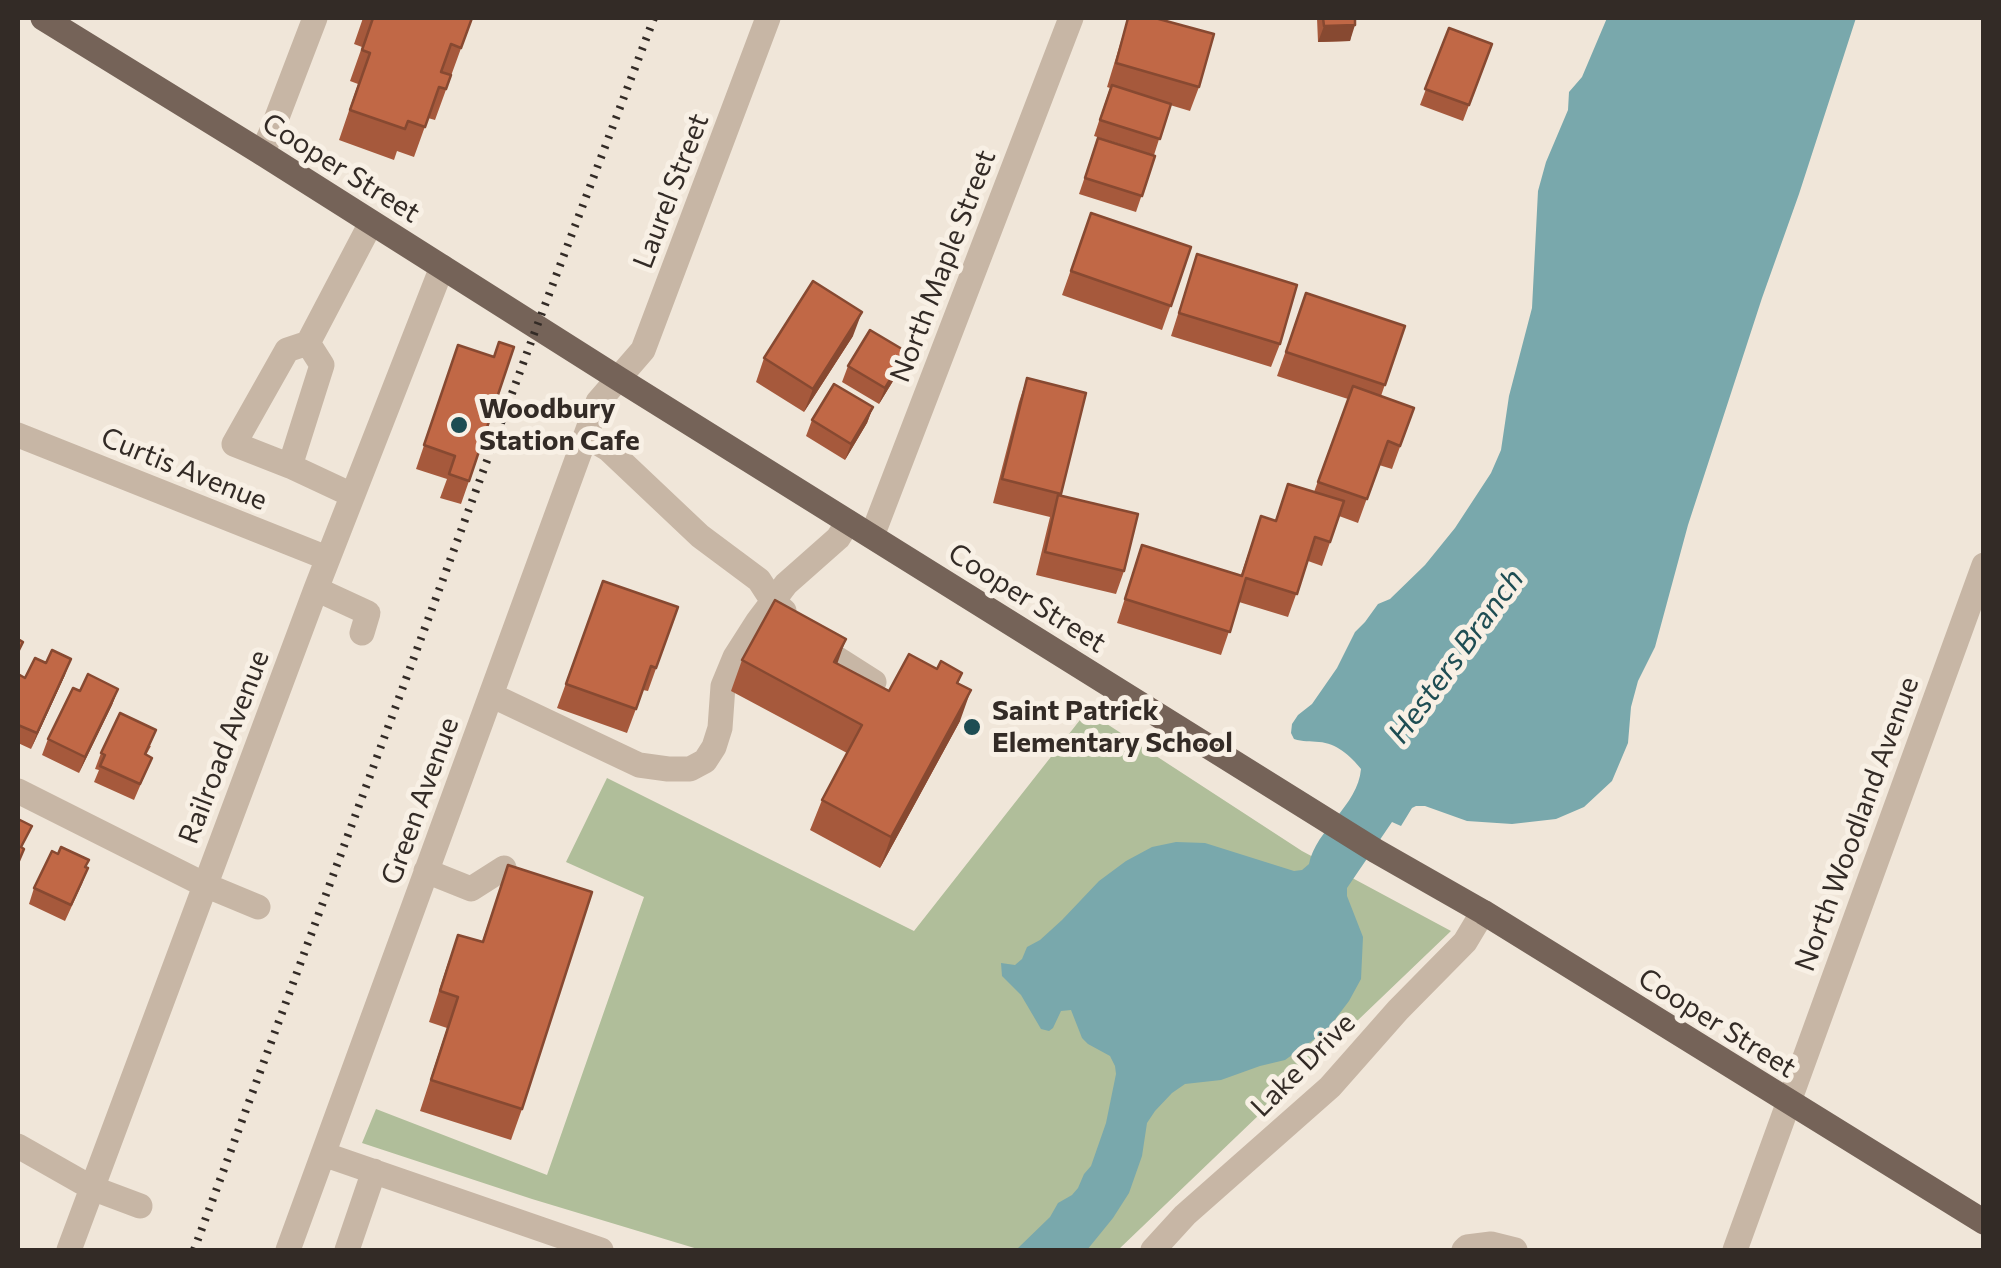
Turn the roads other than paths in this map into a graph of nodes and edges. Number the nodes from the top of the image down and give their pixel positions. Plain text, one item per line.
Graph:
1 (44, 18) edge
2 (315, 18) edge
3 (768, 18) edge
4 (1070, 18) edge
5 (262, 153) junction
6 (371, 222) junction
7 (442, 268) junction
8 (308, 343) junction
9 (618, 379) junction
10 (18, 436) edge
11 (586, 436) junction
12 (290, 466) junction
13 (352, 494) junction
14 (848, 522) junction
15 (872, 536) junction
16 (328, 558) junction
17 (1984, 565) edge
18 (316, 589) junction
19 (772, 600) junction
20 (362, 633) dead end
21 (874, 682) edge
22 (491, 695) junction
23 (18, 791) edge
24 (504, 868) edge
25 (426, 871) junction
26 (205, 885) junction
27 (258, 907) dead end
28 (1484, 912) junction
29 (1788, 1103) junction
30 (18, 1146) edge
31 (323, 1154) junction
32 (374, 1171) junction
33 (92, 1188) junction
34 (140, 1206) dead end
35 (1984, 1222) edge
36 (587, 1248) edge
37 (352, 1249) edge
38 (69, 1250) edge
39 (288, 1250) edge
40 (1153, 1250) edge
41 (1464, 1250) edge
42 (1515, 1250) edge
43 (1735, 1250) edge

1 - 5 main road, Cooper Street
2 - 5 street
3 - 9 street, Laurel Street
4 - 15 street, North Maple Street
5 - 6 main road, Cooper Street
6 - 7 main road, Cooper Street
6 - 8 street
7 - 9 main road, Cooper Street
7 - 13 street, Railroad Avenue
8 - 12 street
8 - 12 street
9 - 11 street, Green Avenue
9 - 14 main road, Cooper Street
10 - 16 street, Curtis Avenue
11 - 19 street
11 - 22 street, Green Avenue
12 - 13 street
13 - 16 street, Railroad Avenue
14 - 15 main road, Cooper Street
14 - 19 street
15 - 28 main road, Cooper Street
16 - 18 street, Railroad Avenue
17 - 29 street, North Woodland Avenue
18 - 20 street
18 - 26 street, Railroad Avenue
19 - 21 street
19 - 22 street
22 - 25 street, Green Avenue
23 - 26 street
24 - 25 street
25 - 31 street, Green Avenue
26 - 27 street
26 - 33 street, Railroad Avenue
28 - 29 main road, Cooper Street
28 - 40 street, Lake Drive
29 - 35 main road, Cooper Street
29 - 43 street, North Woodland Avenue
30 - 33 street
31 - 32 street
31 - 39 street, Green Avenue
32 - 36 street
32 - 37 street
33 - 34 street
33 - 38 street, Railroad Avenue
41 - 42 street

